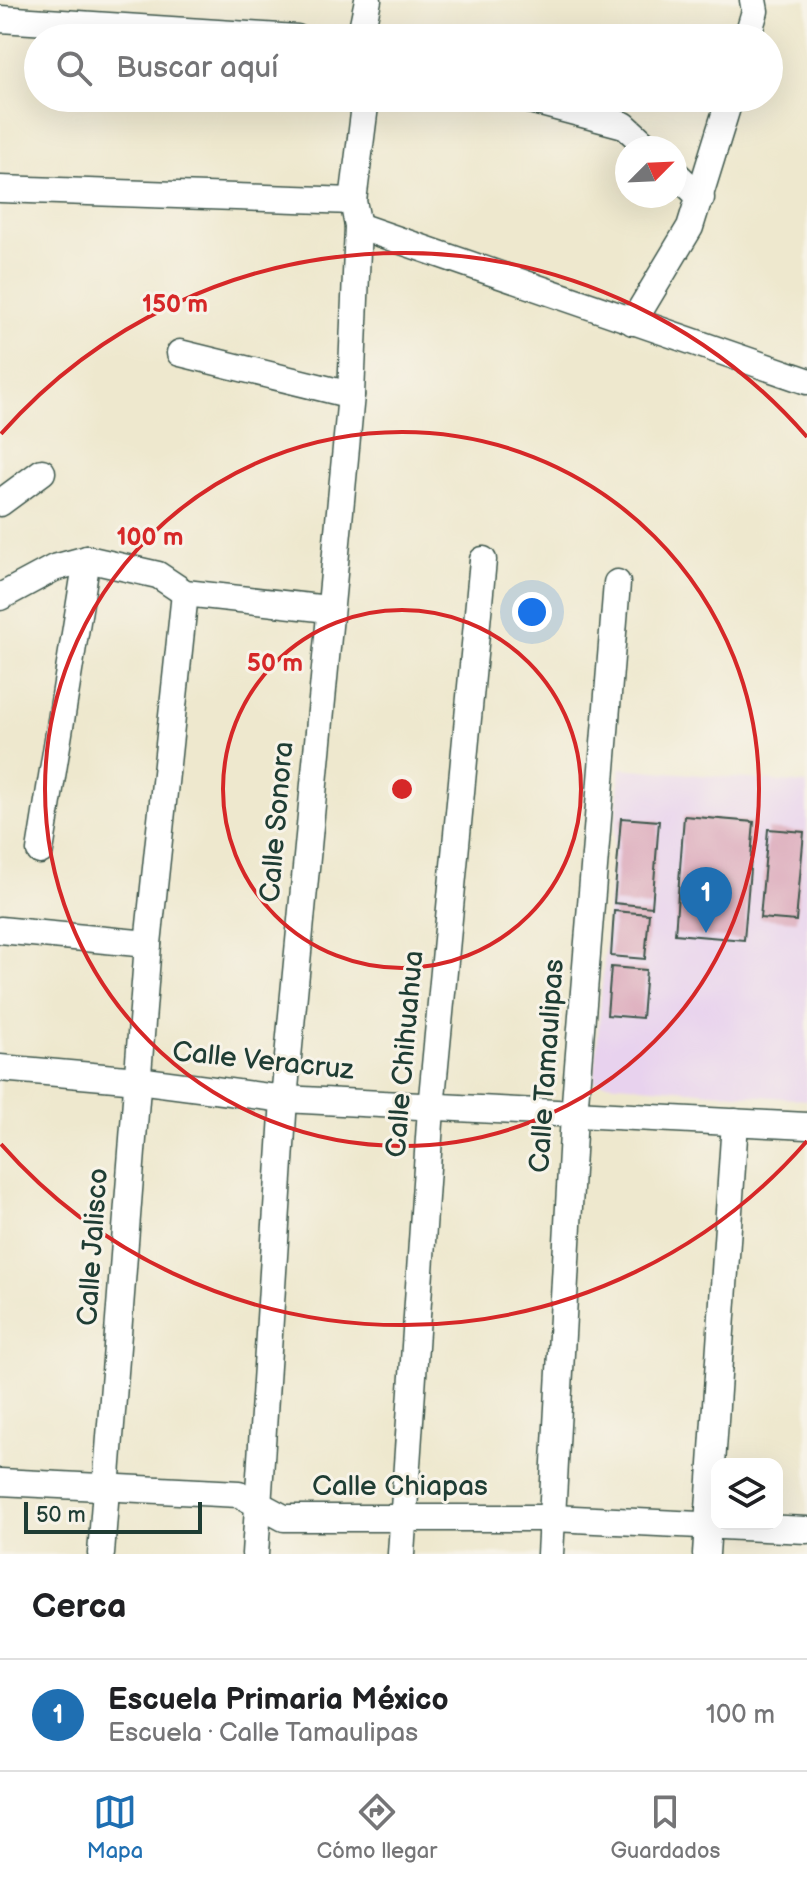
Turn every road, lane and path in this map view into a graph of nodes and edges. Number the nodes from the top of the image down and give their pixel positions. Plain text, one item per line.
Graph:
1 (368, 0) edge
2 (753, 0) edge
3 (0, 19) edge
4 (78, 24) edge
5 (363, 24) edge
6 (751, 24) edge
7 (365, 112) edge
8 (575, 112) edge
9 (726, 112) edge
10 (636, 136) edge
11 (687, 185) edge
12 (0, 189) edge
13 (701, 198) junction
14 (356, 214) junction
15 (633, 322) junction
16 (180, 353) dead end
17 (807, 381) edge
18 (351, 395) junction
19 (42, 472) dead end
20 (0, 503) edge
21 (87, 559) junction
22 (483, 560) dead end
23 (617, 583) dead end
24 (185, 593) junction
25 (0, 597) edge
26 (328, 609) junction
27 (40, 851) dead end
28 (0, 930) edge
29 (148, 944) junction
30 (0, 1068) edge
31 (138, 1080) junction
32 (284, 1099) junction
33 (431, 1108) junction
34 (574, 1115) junction
35 (735, 1122) junction
36 (807, 1126) edge
37 (0, 1482) edge
38 (107, 1485) junction
39 (260, 1505) junction
40 (405, 1517) junction
41 (553, 1518) junction
42 (709, 1525) junction
43 (807, 1530) edge
44 (101, 1554) edge
45 (255, 1554) edge
46 (401, 1554) edge
47 (550, 1554) edge
48 (706, 1554) edge

1 - 5 street
2 - 6 street
3 - 4 street
7 - 14 street, Calle Sonora
8 - 10 street
9 - 13 street
11 - 13 street
12 - 14 street
13 - 15 street
14 - 15 street
14 - 18 street, Calle Sonora
15 - 17 street
16 - 18 street
18 - 26 street, Calle Sonora
19 - 20 street
21 - 24 street
21 - 25 street
21 - 27 street
22 - 33 street, Calle Chihuahua
23 - 34 street, Calle Tamaulipas
24 - 26 street
24 - 29 street, Calle Jalisco
26 - 32 street, Calle Sonora
28 - 29 street
29 - 31 street, Calle Jalisco
30 - 31 street, Calle Veracruz
31 - 32 street, Calle Veracruz
31 - 38 street, Calle Jalisco
32 - 33 street, Calle Veracruz
32 - 39 street, Calle Sonora
33 - 34 street, Calle Veracruz
33 - 40 street, Calle Chihuahua
34 - 35 street, Calle Veracruz
34 - 41 street, Calle Tamaulipas
35 - 36 street, Calle Veracruz
35 - 42 street
37 - 38 street, Calle Chiapas
38 - 39 street, Calle Chiapas
38 - 44 street, Calle Jalisco
39 - 40 street, Calle Chiapas
39 - 45 street, Calle Sonora
40 - 41 street, Calle Chiapas
40 - 46 street, Calle Chihuahua
41 - 42 street, Calle Chiapas
41 - 47 street, Calle Tamaulipas
42 - 43 street, Calle Chiapas
42 - 48 street

